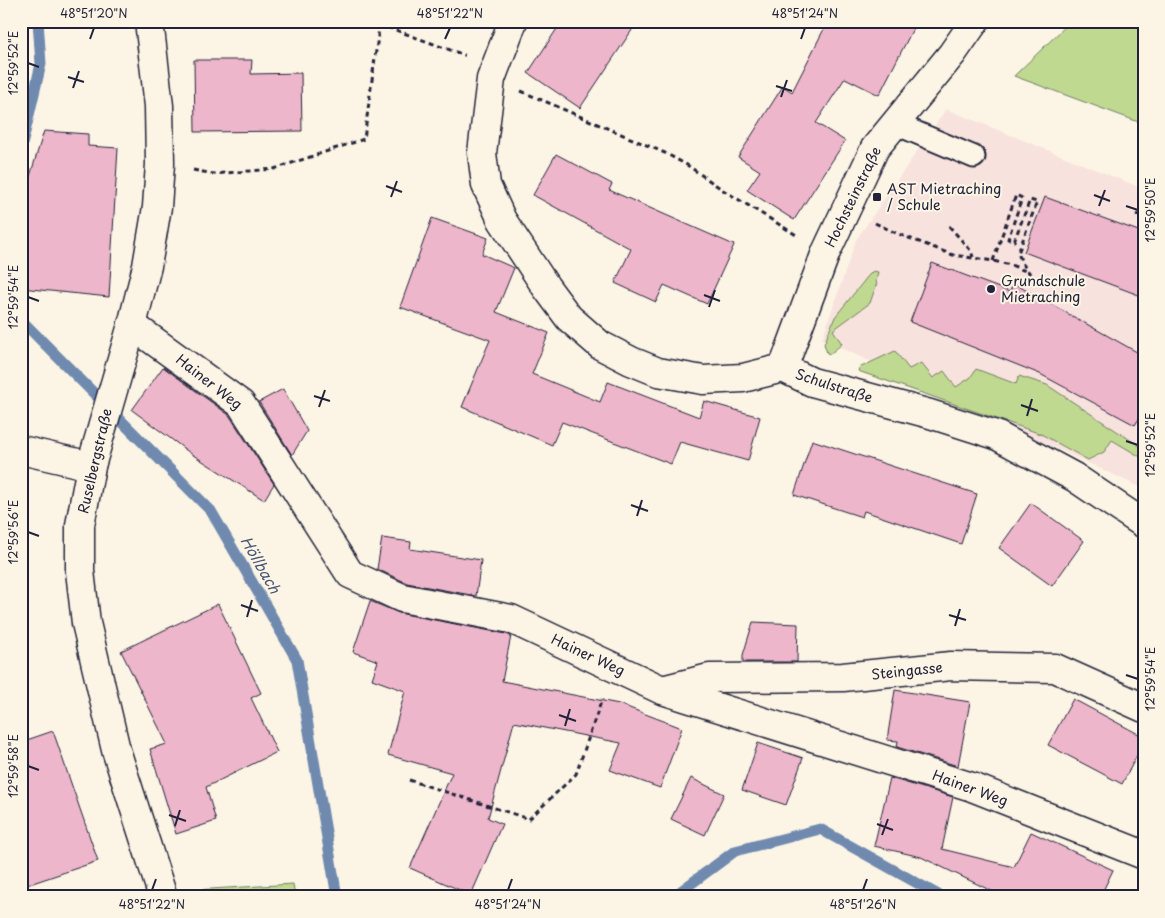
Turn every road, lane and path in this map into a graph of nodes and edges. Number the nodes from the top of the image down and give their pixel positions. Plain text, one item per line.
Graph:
1 (149, 21) edge
2 (513, 21) edge
3 (975, 21) edge
4 (380, 23) edge
5 (428, 42) dead end
6 (491, 79) junction
7 (896, 124) junction
8 (974, 157) dead end
9 (160, 164) junction
10 (847, 208) junction
11 (1136, 214) dead end
12 (1144, 217) edge
13 (950, 226) dead end
14 (826, 252) junction
15 (973, 257) junction
16 (993, 260) junction
17 (132, 325) junction
18 (783, 368) junction
19 (21, 450) edge
20 (91, 466) junction
21 (1144, 524) edge
22 (612, 667) junction
23 (662, 690) junction
24 (1144, 708) edge
25 (409, 780) dead end
26 (1144, 855) edge
27 (163, 897) edge

1 - 9 street, Ruselbergstraße
2 - 6 street, Schulstraße
3 - 7 street, Hochsteinstraße
4 - 5 path
4 - 9 path
6 - 14 path
6 - 18 street, Schulstraße
7 - 8 lane
7 - 10 street, Hochsteinstraße
9 - 17 street, Ruselbergstraße
10 - 14 street, Hochsteinstraße
10 - 15 path
11 - 12 path
13 - 15 path
14 - 18 street, Hochsteinstraße
15 - 16 path
16 - 16 path
17 - 20 street, Ruselbergstraße
17 - 22 street, Hainer Weg
18 - 21 street, Schulstraße
19 - 20 street
20 - 27 street, Ruselbergstraße
22 - 23 street, Hainer Weg
22 - 25 path
23 - 24 street, Steingasse
23 - 26 street, Hainer Weg

